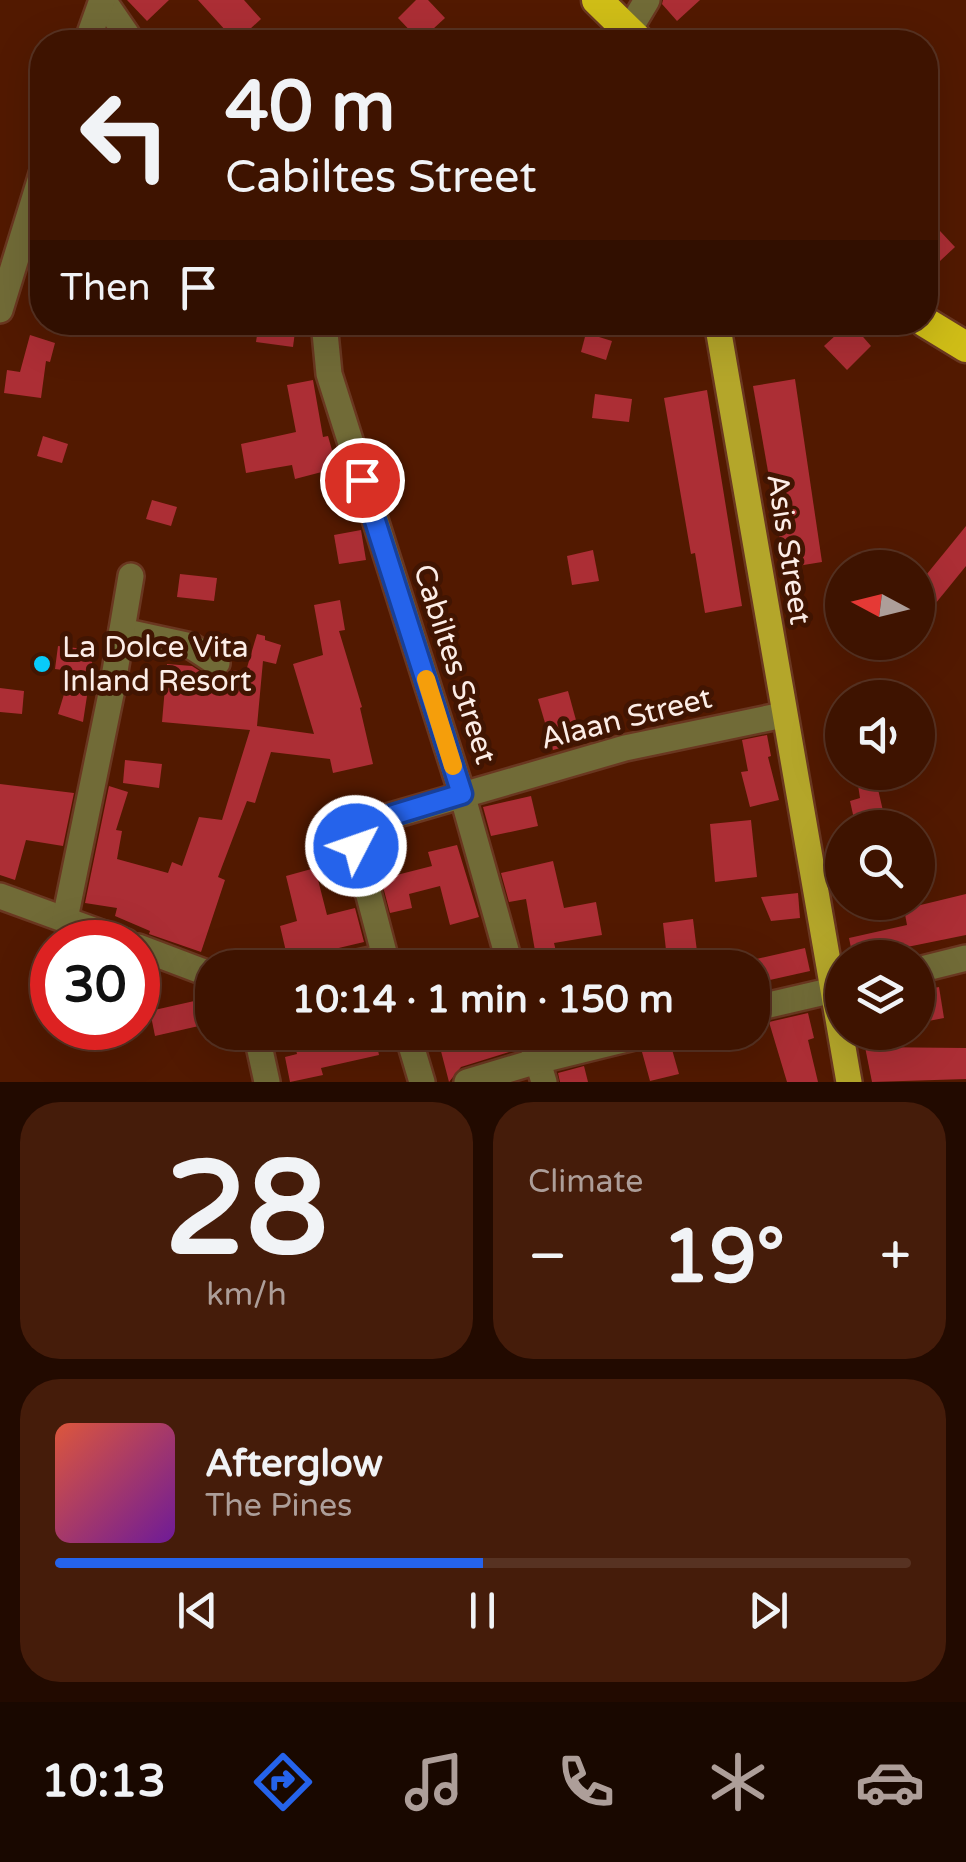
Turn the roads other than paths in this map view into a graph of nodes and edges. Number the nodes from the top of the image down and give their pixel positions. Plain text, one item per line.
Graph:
1 (103, 0) edge
2 (597, 0) edge
3 (648, 0) edge
4 (92, 30) edge
5 (124, 30) edge
6 (628, 30) edge
7 (636, 30) edge
8 (30, 213) edge
9 (0, 310) edge
10 (938, 330) edge
11 (325, 335) edge
12 (719, 335) edge
13 (966, 347) edge
14 (130, 576) dead end
15 (122, 631) junction
16 (216, 664) dead end
17 (783, 715) junction
18 (462, 794) junction
19 (0, 896) edge
20 (65, 920) joint
21 (828, 940) edge
22 (384, 950) edge
23 (506, 950) edge
24 (160, 954) edge
25 (966, 958) edge
26 (935, 966) edge
27 (195, 968) edge
28 (825, 992) edge
29 (770, 1005) edge
30 (260, 1050) edge
31 (412, 1050) edge
32 (602, 1050) edge
33 (846, 1050) edge
34 (540, 1071) edge
35 (268, 1082) edge
36 (422, 1082) edge
37 (467, 1082) edge
38 (850, 1082) edge

1 - 4 street
1 - 5 street
2 - 6 highway
3 - 7 street
8 - 9 street
10 - 13 highway
11 - 18 street, Cabiltes Street
12 - 17 main road, Asis Street
14 - 15 street
15 - 16 street
15 - 20 street
17 - 18 street, Alaan Street
17 - 21 main road, Asis Street
18 - 22 street, Alaan Street
18 - 23 street, Cabiltes Street
19 - 20 street
24 - 27 street
25 - 26 street
28 - 29 street
30 - 35 street
31 - 36 street
32 - 34 street
33 - 38 main road, Asis Street
34 - 37 street

